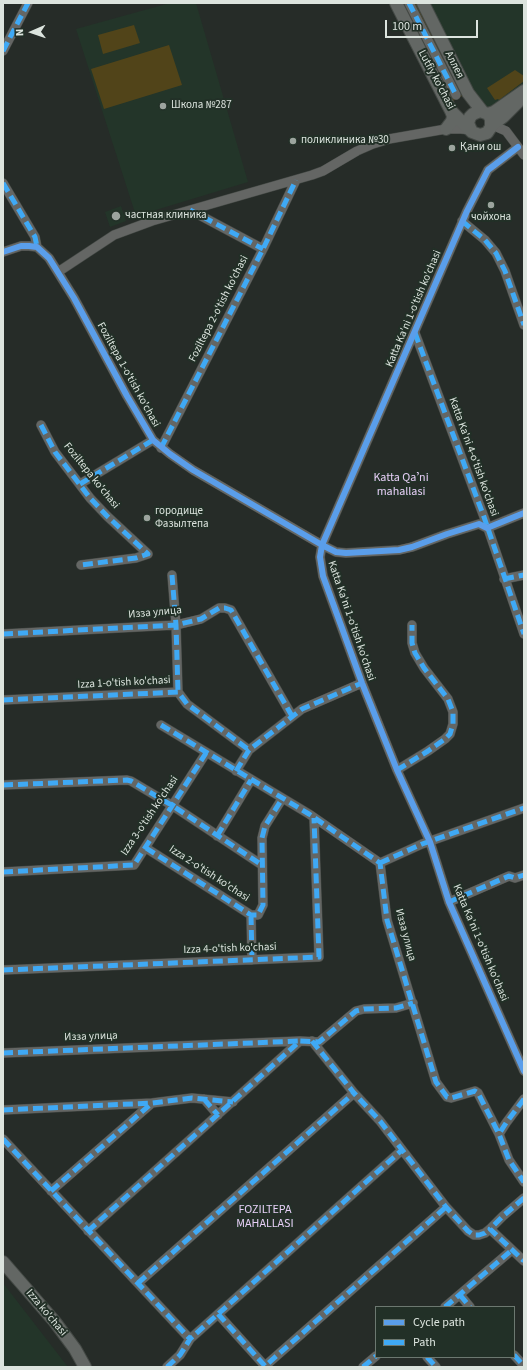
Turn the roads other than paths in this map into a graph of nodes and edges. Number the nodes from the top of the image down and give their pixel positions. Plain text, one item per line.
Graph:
1 (28, 3) edge
2 (396, 3) edge
3 (409, 3) edge
4 (423, 3) edge
5 (3, 51) edge
6 (524, 91) edge
7 (456, 95) dead end
8 (524, 96) edge
9 (451, 111) junction
10 (479, 117) junction
11 (503, 117) junction
12 (446, 129) junction
13 (471, 130) junction
14 (506, 132) junction
15 (518, 147) junction
16 (524, 155) edge
17 (296, 180) junction
18 (3, 183) edge
19 (190, 210) junction
20 (462, 221) junction
21 (37, 247) junction
22 (263, 249) junction
23 (3, 252) edge
24 (58, 272) junction
25 (524, 325) edge
26 (415, 333) junction
27 (41, 425) dead end
28 (153, 440) junction
29 (161, 448) junction
30 (80, 484) junction
31 (524, 513) edge
32 (486, 528) junction
33 (322, 545) junction
34 (81, 565) dead end
35 (172, 574) dead end
36 (524, 575) edge
37 (504, 579) junction
38 (176, 625) junction
39 (412, 625) dead end
40 (3, 634) edge
41 (524, 634) edge
42 (362, 683) junction
43 (178, 692) junction
44 (3, 700) edge
45 (292, 716) junction
46 (162, 725) dead end
47 (249, 750) junction
48 (206, 753) junction
49 (398, 770) junction
50 (236, 771) junction
51 (251, 780) junction
52 (3, 786) edge
53 (282, 799) junction
54 (173, 806) junction
55 (524, 808) edge
56 (314, 818) junction
57 (217, 836) junction
58 (430, 842) junction
59 (146, 848) junction
60 (380, 863) junction
61 (262, 865) junction
62 (3, 872) edge
63 (524, 875) edge
64 (449, 902) junction
65 (252, 915) junction
66 (252, 960) junction
67 (3, 970) edge
68 (413, 1003) junction
69 (300, 1041) junction
70 (312, 1041) junction
71 (3, 1053) edge
72 (524, 1071) edge
73 (354, 1093) junction
74 (204, 1099) junction
75 (524, 1099) edge
76 (152, 1102) junction
77 (233, 1102) junction
78 (3, 1110) edge
79 (218, 1115) junction
80 (499, 1134) junction
81 (3, 1139) edge
82 (402, 1150) junction
83 (524, 1182) edge
84 (51, 1192) junction
85 (524, 1198) edge
86 (446, 1207) junction
87 (490, 1229) junction
88 (88, 1231) junction
89 (512, 1250) junction
90 (524, 1261) edge
91 (3, 1262) edge
92 (138, 1283) junction
93 (460, 1295) junction
94 (447, 1306) edge
95 (469, 1306) edge
96 (218, 1314) junction
97 (190, 1339) junction
98 (515, 1356) edge
99 (375, 1357) edge
100 (428, 1358) edge
101 (524, 1366) edge
102 (86, 1367) edge
103 (167, 1367) edge
104 (363, 1367) edge
105 (435, 1367) edge

1 - 5 street
2 - 9 main road, Lutfiy ko'chasi
3 - 7 street, Аллея
4 - 10 main road, Lutfiy ko'chasi
6 - 10 main road
8 - 11 main road
9 - 10 main road, Lutfiy ko'chasi
9 - 12 main road
10 - 11 main road
10 - 12 street
10 - 13 main road, Lutfiy ko'chasi
10 - 13 main road
10 - 14 street
11 - 14 street
12 - 13 street
12 - 17 street
14 - 15 street
15 - 16 street
15 - 20 street, Katta Ka'ni 1-o'tish ko'chasi
17 - 19 street
17 - 22 street, Foziltepa 2-o'tish ko'chasi
18 - 21 street
19 - 22 street
19 - 24 street
20 - 25 street
20 - 26 street, Katta Ka'ni 1-o'tish ko'chasi
21 - 23 street
21 - 24 street
22 - 29 street, Foziltepa 2-o'tish ko'chasi
24 - 28 street, Foziltepa 1-o'tish ko'chasi
26 - 32 street, Katta Ka'ni 4-o'tish ko'chasi
26 - 33 street, Katta Ka'ni 1-o'tish ko'chasi
27 - 30 street, Foziltepa ko'chasi
28 - 29 street, Foziltepa 1-o'tish ko'chasi
28 - 30 street
29 - 33 street, Foziltepa 1-o'tish ko'chasi
30 - 34 street, Foziltepa ko'chasi
31 - 32 street
32 - 33 street, Foziltepa 1-o'tish ko'chasi
32 - 37 street, Katta Ka'ni 4-o'tish ko'chasi
33 - 42 street, Katta Ka'ni 1-o'tish ko'chasi
35 - 38 street
36 - 37 street
37 - 41 street, Katta Ka'ni 4-o'tish ko'chasi
38 - 40 street, Изза улица
38 - 43 street
38 - 45 street, Изза улица
39 - 49 street
42 - 45 street
42 - 49 street, Katta Ka'ni 1-o'tish ko'chasi
43 - 44 street, Izza 1-o'tish ko'chasi
43 - 47 street, Izza 1-o'tish ko'chasi
45 - 47 street
46 - 48 street
47 - 50 street
48 - 50 street
48 - 54 street, Izza 3-o'tish ko'chasi
49 - 58 street, Katta Ka'ni 1-o'tish ko'chasi
50 - 51 street
51 - 53 street
51 - 57 street
52 - 54 street
53 - 56 street
53 - 61 street, Izza 2-o'tish ko'chasi
54 - 57 street
54 - 59 street, Izza 3-o'tish ko'chasi
55 - 58 street
56 - 60 street
56 - 66 street, Izza 4-o'tish ko'chasi
57 - 61 street
58 - 60 street
58 - 64 street, Katta Ka'ni 1-o'tish ko'chasi
59 - 62 street, Izza 3-o'tish ko'chasi
59 - 65 street, Izza 2-o'tish ko'chasi
60 - 68 street, Изза улица
61 - 65 street, Izza 2-o'tish ko'chasi
63 - 64 street
64 - 72 street, Katta Ka'ni 1-o'tish ko'chasi
65 - 66 street
66 - 67 street, Izza 4-o'tish ko'chasi
68 - 70 street
68 - 80 street, Изза улица
69 - 70 street, Изза улица
69 - 71 street, Изза улица
69 - 77 street
70 - 73 street
73 - 82 street
73 - 92 street
74 - 76 street
74 - 77 street
74 - 79 street
75 - 80 street
76 - 78 street
76 - 84 street
77 - 79 street
79 - 88 street
80 - 83 street
81 - 84 street
82 - 86 street
82 - 96 street
84 - 88 street
85 - 87 street
86 - 87 street
86 - 96 street
87 - 89 street
88 - 92 street
89 - 90 street
89 - 93 street
91 - 102 main road, Izza ko'chasi
92 - 97 street
93 - 94 street
93 - 95 street
96 - 97 street
97 - 103 street
98 - 101 street
99 - 104 street
100 - 105 street

